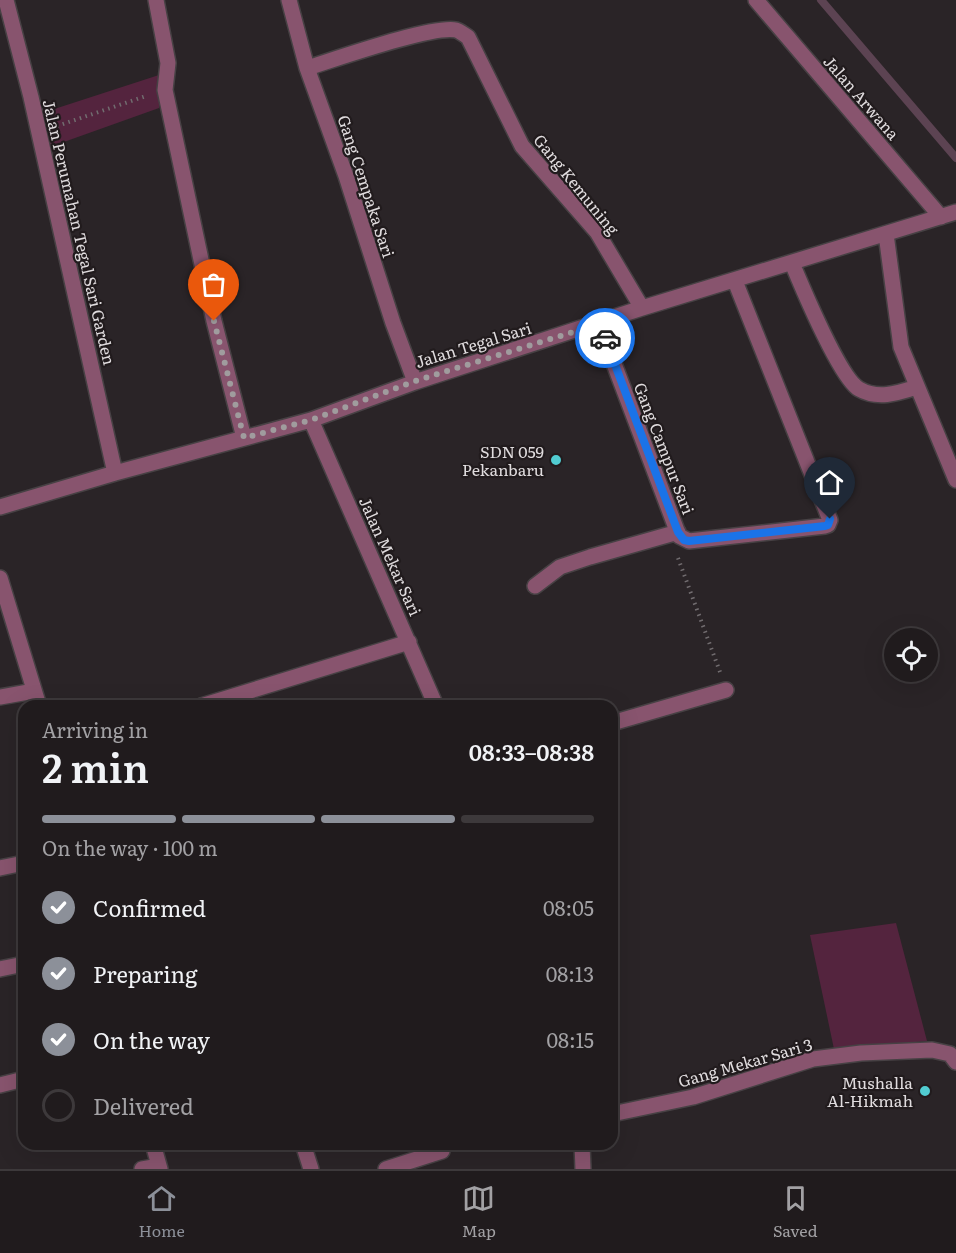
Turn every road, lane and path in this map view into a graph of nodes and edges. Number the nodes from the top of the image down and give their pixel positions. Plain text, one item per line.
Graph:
1 (6, 0) edge
2 (156, 0) edge
3 (289, 0) edge
4 (756, 0) edge
5 (307, 68) junction
6 (165, 90) junction
7 (39, 132) junction
8 (949, 214) edge
9 (886, 234) junction
10 (792, 263) junction
11 (735, 281) junction
12 (642, 308) junction
13 (599, 324) junction
14 (415, 381) junction
15 (917, 387) junction
16 (311, 420) junction
17 (244, 438) junction
18 (115, 473) junction
19 (956, 480) edge
20 (0, 507) edge
21 (673, 534) junction
22 (0, 578) edge
23 (535, 586) dead end
24 (409, 642) junction
25 (726, 690) joint
26 (34, 691) junction
27 (0, 697) edge
28 (37, 700) edge
29 (220, 700) edge
30 (433, 700) edge
31 (618, 721) edge
32 (18, 864) edge
33 (0, 868) edge
34 (18, 965) edge
35 (0, 969) edge
36 (956, 1062) edge
37 (18, 1080) edge
38 (0, 1085) edge
39 (618, 1113) edge
40 (155, 1150) edge
41 (305, 1150) edge
42 (442, 1150) edge
43 (582, 1150) edge
44 (159, 1167) edge
45 (142, 1169) edge
46 (311, 1169) edge
47 (386, 1169) edge
48 (583, 1169) edge

1 - 7 street, Jalan Perumahan Tegal Sari Garden
2 - 6 street
3 - 5 street, Gang Cempaka Sari
4 - 8 street, Jalan Arwana
5 - 12 street, Gang Kemuning
5 - 14 street, Gang Cempaka Sari
6 - 7 path
6 - 17 street
7 - 18 street, Jalan Perumahan Tegal Sari Garden
8 - 9 street, Jalan Tegal Sari
9 - 10 street, Jalan Tegal Sari
9 - 15 street
10 - 11 street, Jalan Tegal Sari
10 - 15 street
11 - 12 street, Jalan Tegal Sari
11 - 21 street, Gang Campur Sari
12 - 13 street, Jalan Tegal Sari
13 - 14 street, Jalan Tegal Sari
13 - 21 street, Gang Campur Sari
14 - 16 street, Jalan Tegal Sari
15 - 19 street
16 - 17 street, Jalan Tegal Sari
16 - 24 street, Jalan Mekar Sari
17 - 18 street, Jalan Tegal Sari
18 - 20 street, Jalan Tegal Sari
21 - 23 street
21 - 25 path
22 - 26 street
24 - 29 street
24 - 30 street, Jalan Mekar Sari
25 - 31 street
26 - 27 street
26 - 28 street
32 - 33 street
34 - 35 street
36 - 39 street, Gang Mekar Sari 3
37 - 38 street
40 - 44 street
41 - 46 street
42 - 47 street
43 - 48 street
44 - 45 street

